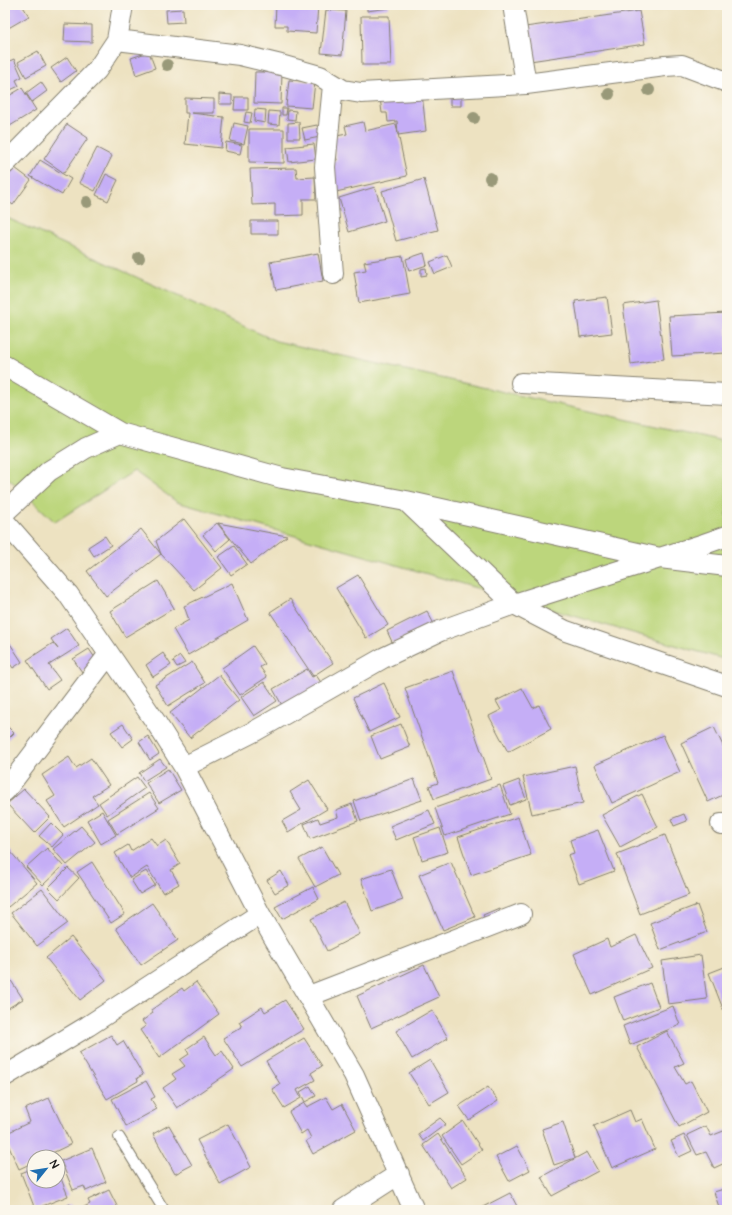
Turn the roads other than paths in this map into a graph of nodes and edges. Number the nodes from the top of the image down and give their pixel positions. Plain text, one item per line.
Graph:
1 (123, 5) edge
2 (513, 5) edge
3 (117, 40) junction
4 (727, 82) edge
5 (526, 84) junction
6 (333, 85) junction
7 (5, 164) edge
8 (333, 274) dead end
9 (5, 366) edge
10 (521, 383) dead end
11 (727, 394) edge
12 (120, 433) junction
13 (406, 501) junction
14 (5, 512) edge
15 (5, 522) edge
16 (727, 536) edge
17 (660, 558) junction
18 (727, 566) edge
19 (514, 604) junction
20 (109, 654) junction
21 (727, 686) edge
22 (184, 768) junction
23 (5, 791) edge
24 (260, 914) junction
25 (521, 914) dead end
26 (309, 996) junction
27 (5, 1076) edge
28 (119, 1137) dead end
29 (399, 1174) junction
30 (164, 1210) edge
31 (343, 1210) edge
32 (414, 1210) edge

1 - 3 street
2 - 5 street
3 - 6 street
3 - 7 street
4 - 5 street
5 - 6 street
6 - 8 street
9 - 12 street
10 - 11 street
12 - 13 street
12 - 14 street
13 - 17 street
13 - 19 street
15 - 20 street
16 - 17 street
17 - 18 street
17 - 19 street
19 - 21 street
19 - 22 street
20 - 22 street
20 - 23 street
22 - 24 street
24 - 26 street
24 - 27 street
25 - 26 street
26 - 29 street
28 - 30 lane
29 - 31 street
29 - 32 street

